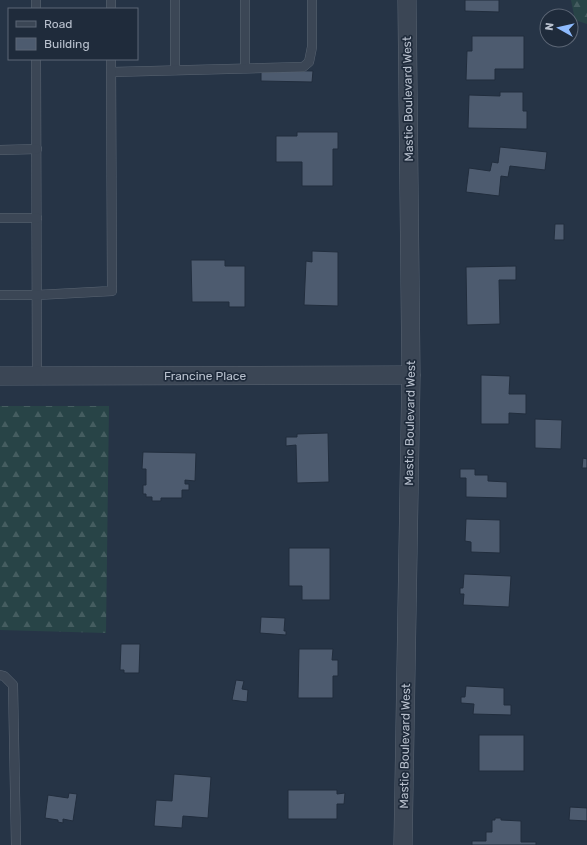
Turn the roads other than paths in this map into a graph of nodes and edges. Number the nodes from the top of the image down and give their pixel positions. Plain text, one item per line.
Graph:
1 (175, 0) edge
2 (245, 0) edge
3 (312, 0) edge
4 (407, 0) edge
5 (36, 60) edge
6 (112, 60) edge
7 (245, 68) junction
8 (175, 70) junction
9 (112, 72) junction
10 (37, 149) junction
11 (0, 150) edge
12 (0, 218) edge
13 (37, 218) junction
14 (0, 294) edge
15 (37, 295) junction
16 (410, 375) junction
17 (0, 376) edge
18 (37, 377) junction
19 (0, 675) edge
20 (16, 845) edge
21 (404, 845) edge

1 - 8 lane
2 - 7 lane
3 - 7 lane
4 - 16 street, Mastic Boulevard West
5 - 10 lane
6 - 9 lane
7 - 8 lane
8 - 9 lane
9 - 15 lane
10 - 11 lane
10 - 13 lane
12 - 13 lane
13 - 15 lane
14 - 15 lane
15 - 18 lane
16 - 18 street, Francine Place
16 - 21 street, Mastic Boulevard West
17 - 18 street, Francine Place
19 - 20 lane

